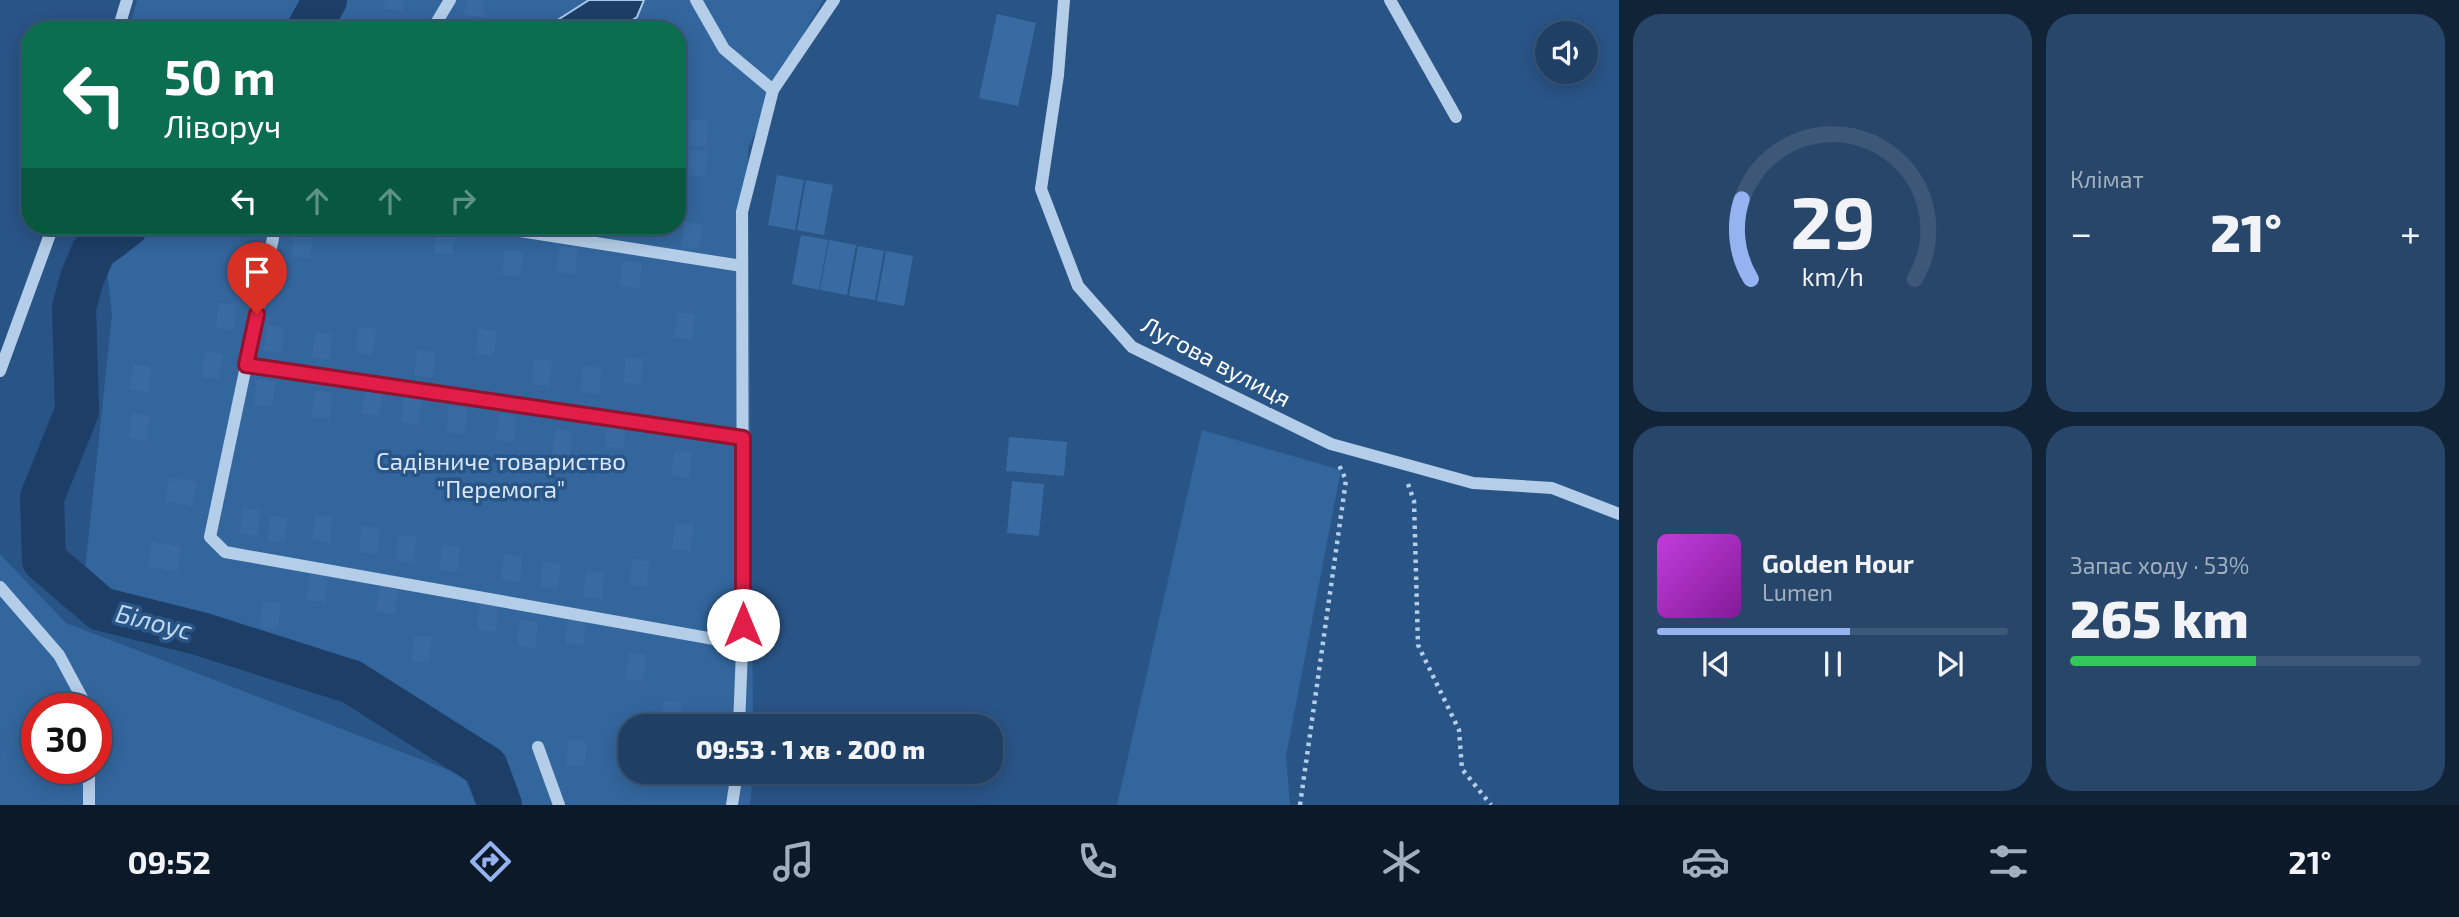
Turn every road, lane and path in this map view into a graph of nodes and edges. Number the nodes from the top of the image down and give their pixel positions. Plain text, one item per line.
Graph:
1 (127, 0) edge
2 (450, 0) edge
3 (696, 0) edge
4 (834, 0) edge
5 (1064, 0) edge
6 (1390, 0) edge
7 (121, 21) edge
8 (437, 21) edge
9 (773, 90) junction
10 (1456, 117) dead end
11 (50, 235) edge
12 (545, 235) edge
13 (273, 238) dead end
14 (743, 266) junction
15 (246, 365) junction
16 (0, 371) edge
17 (743, 438) junction
18 (1331, 444) junction
19 (1401, 463) junction
20 (1619, 514) edge
21 (0, 587) edge
22 (742, 644) junction
23 (79, 693) edge
24 (739, 714) edge
25 (538, 747) dead end
26 (89, 784) edge
27 (735, 784) edge
28 (89, 805) edge
29 (559, 805) edge
30 (732, 805) edge
31 (1300, 805) edge
32 (1491, 805) edge

1 - 7 street
2 - 8 street
3 - 9 street
4 - 9 street
5 - 18 street, Лугова вулиця
6 - 10 street
9 - 14 street
11 - 16 street
12 - 14 street
13 - 15 street
14 - 17 street
15 - 17 street
15 - 22 street
17 - 22 street
18 - 19 street, Лугова вулиця
18 - 31 path
19 - 20 street, Лугова вулиця
19 - 32 path
21 - 23 street
22 - 24 street
25 - 29 street
26 - 28 street
27 - 30 street

